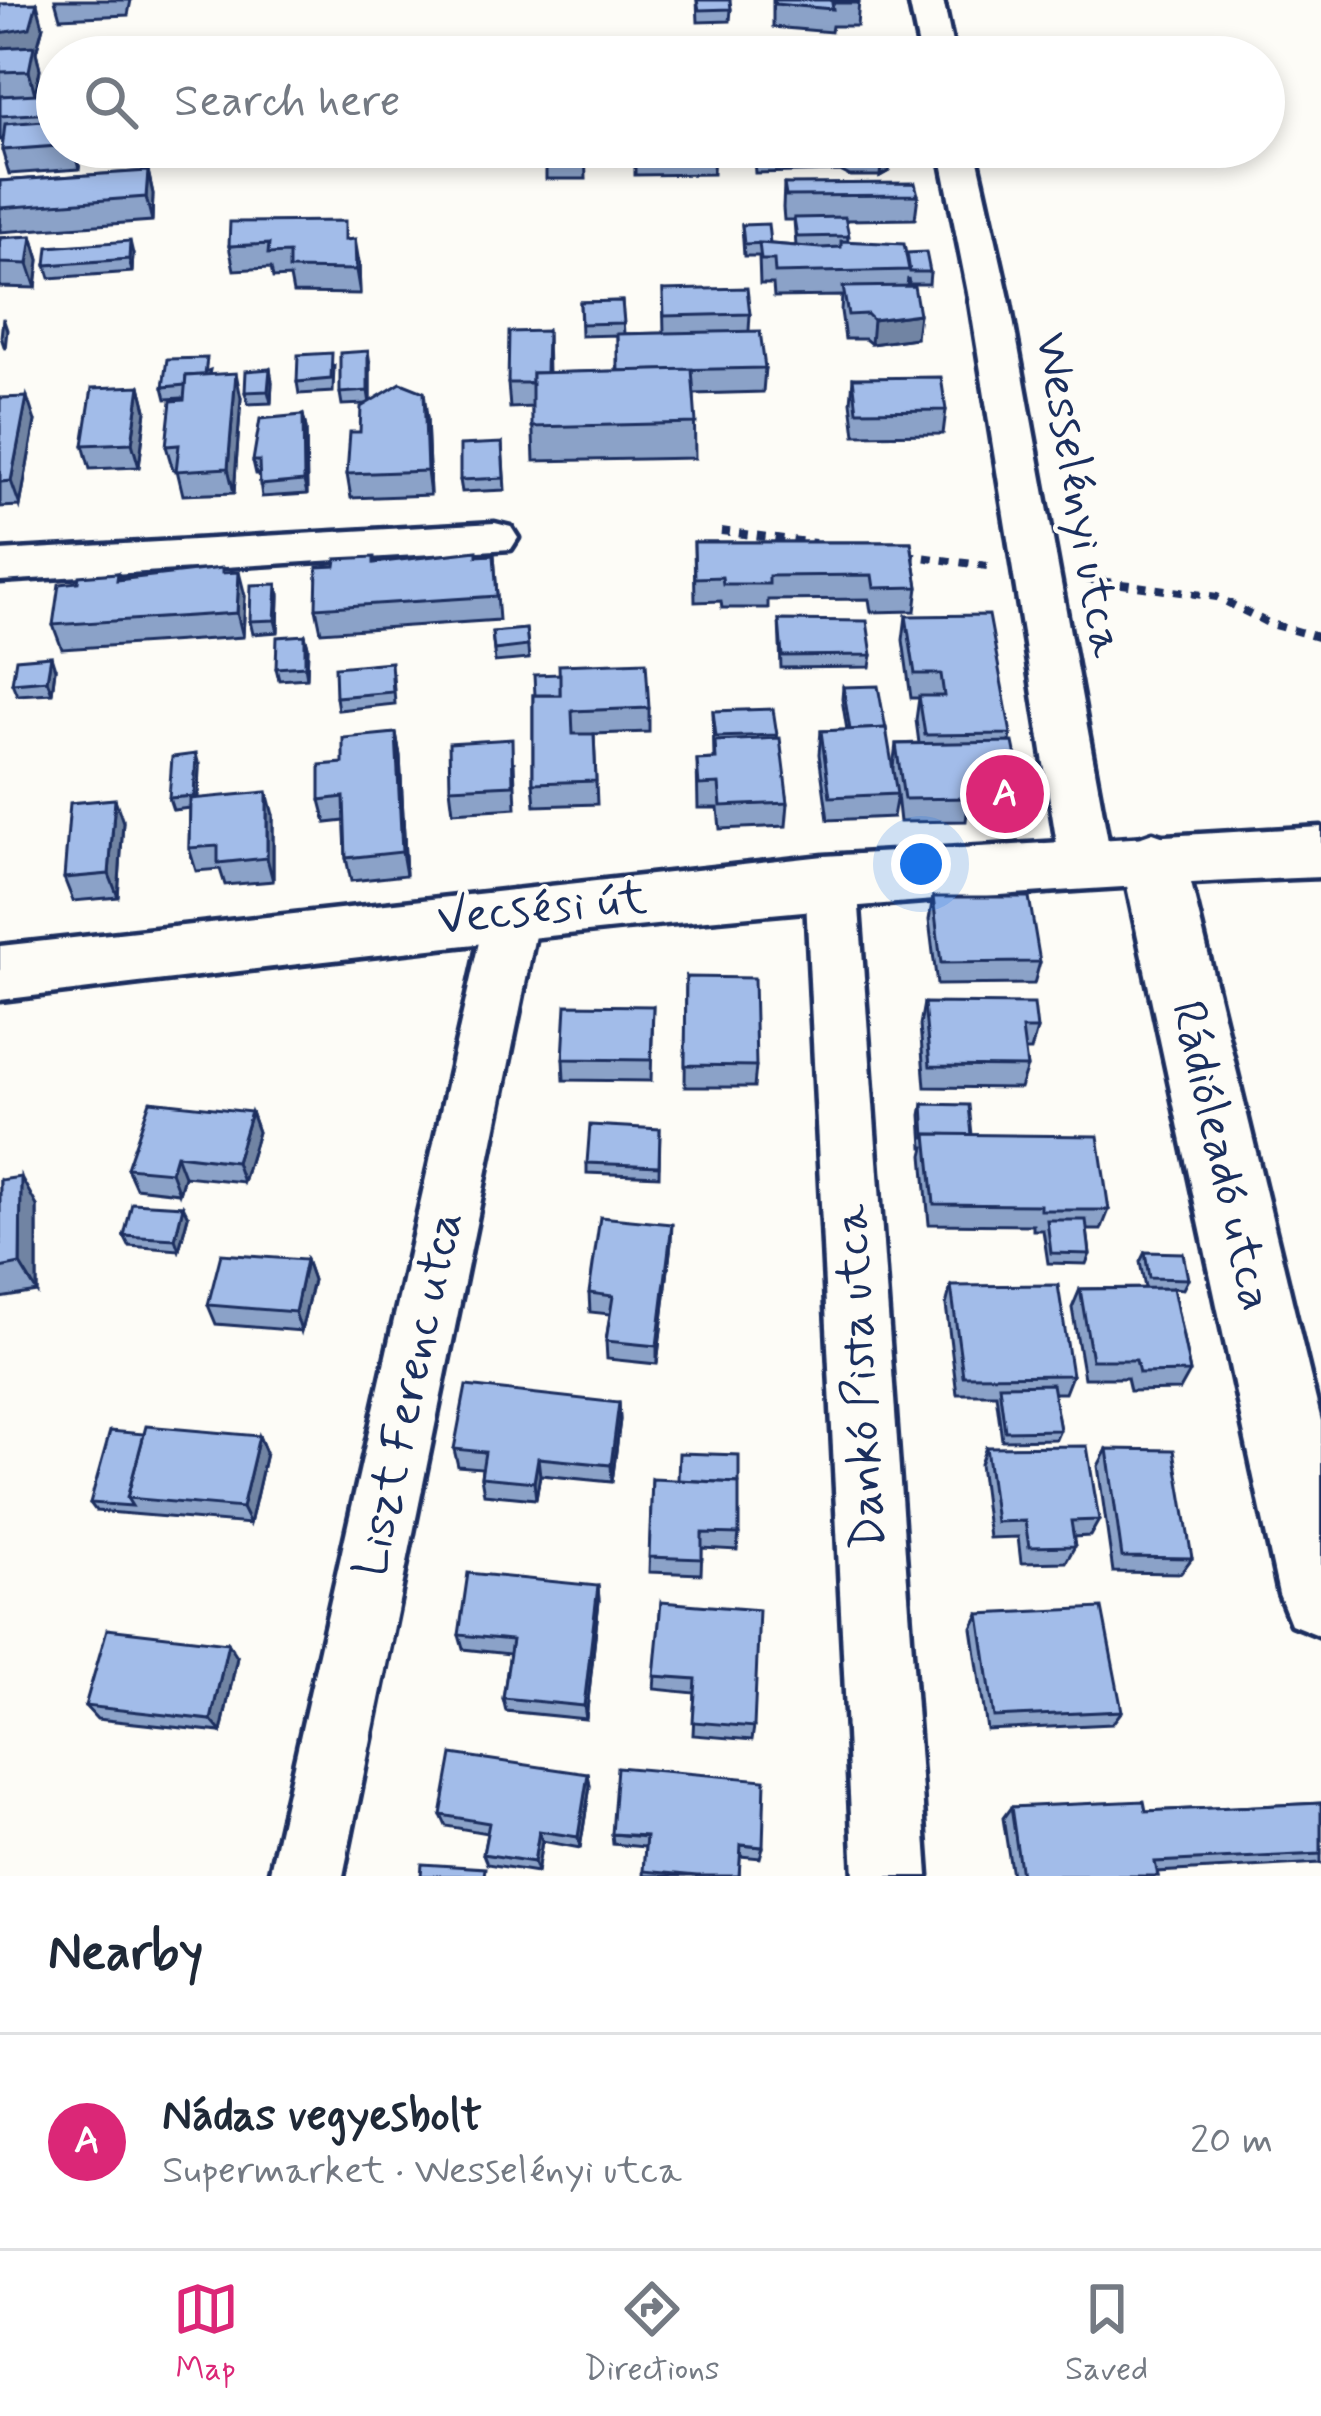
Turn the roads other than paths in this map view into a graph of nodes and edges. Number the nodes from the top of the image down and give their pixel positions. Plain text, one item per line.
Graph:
1 (926, 0) edge
2 (934, 36) edge
3 (961, 168) edge
4 (495, 538) dead end
5 (0, 566) edge
6 (1321, 851) edge
7 (1119, 860) junction
8 (831, 879) junction
9 (513, 911) junction
10 (0, 973) edge
11 (1321, 1594) edge
12 (306, 1876) edge
13 (891, 1876) edge

1 - 2 street
3 - 7 street, Wesselényi utca
4 - 5 street
6 - 7 main road, Vecsési út
7 - 8 main road, Vecsési út
7 - 11 main road, Rádióleadó utca
8 - 9 main road, Vecsési út
8 - 13 street, Dankó Pista utca
9 - 10 main road, Vecsési út
9 - 12 street, Liszt Ferenc utca

